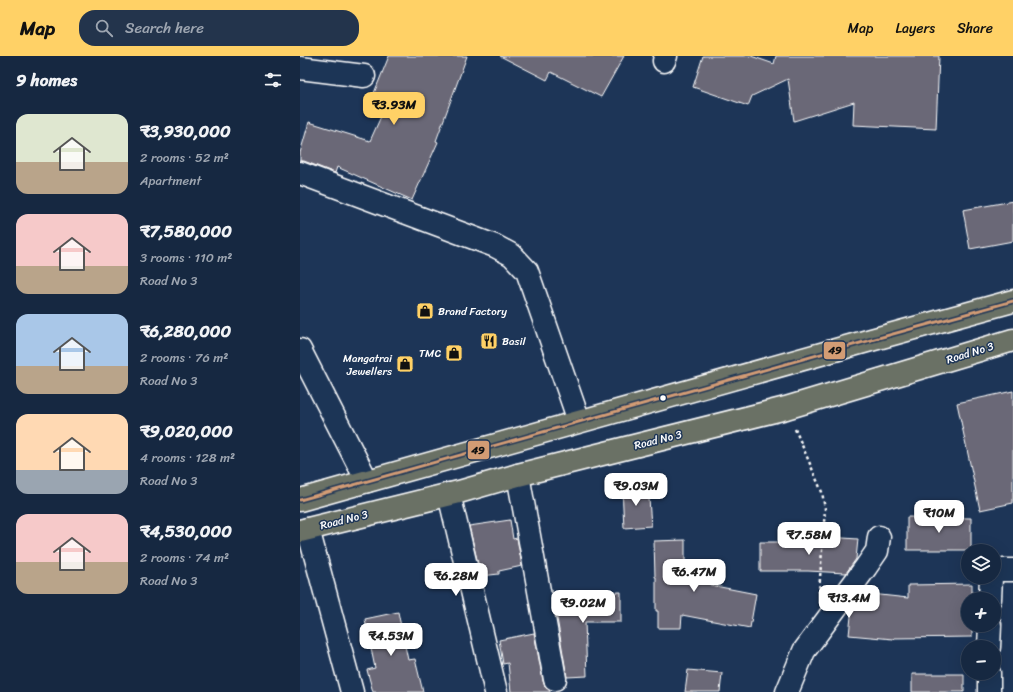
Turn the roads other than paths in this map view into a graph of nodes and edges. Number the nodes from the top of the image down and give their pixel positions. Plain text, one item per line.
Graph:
1 (300, 68) edge
2 (364, 76) dead end
3 (300, 173) edge
4 (1013, 301) edge
5 (1013, 340) edge
6 (300, 350) edge
7 (579, 422) junction
8 (518, 475) junction
9 (367, 481) junction
10 (449, 494) junction
11 (300, 500) edge
12 (304, 530) edge
13 (879, 537) dead end
14 (1001, 570) edge
15 (1013, 570) edge
16 (555, 679) dead end
17 (989, 680) edge
18 (352, 692) edge
19 (496, 692) edge
20 (787, 692) edge
21 (989, 692) edge

1 - 2 street
3 - 7 street
4 - 7 main road
5 - 8 main road, Road No 3
6 - 9 street
7 - 9 main road
8 - 10 main road, Road No 3
8 - 16 street
9 - 11 main road
10 - 12 main road, Road No 3
10 - 19 street
12 - 18 street
13 - 20 street
14 - 15 street
17 - 21 street

